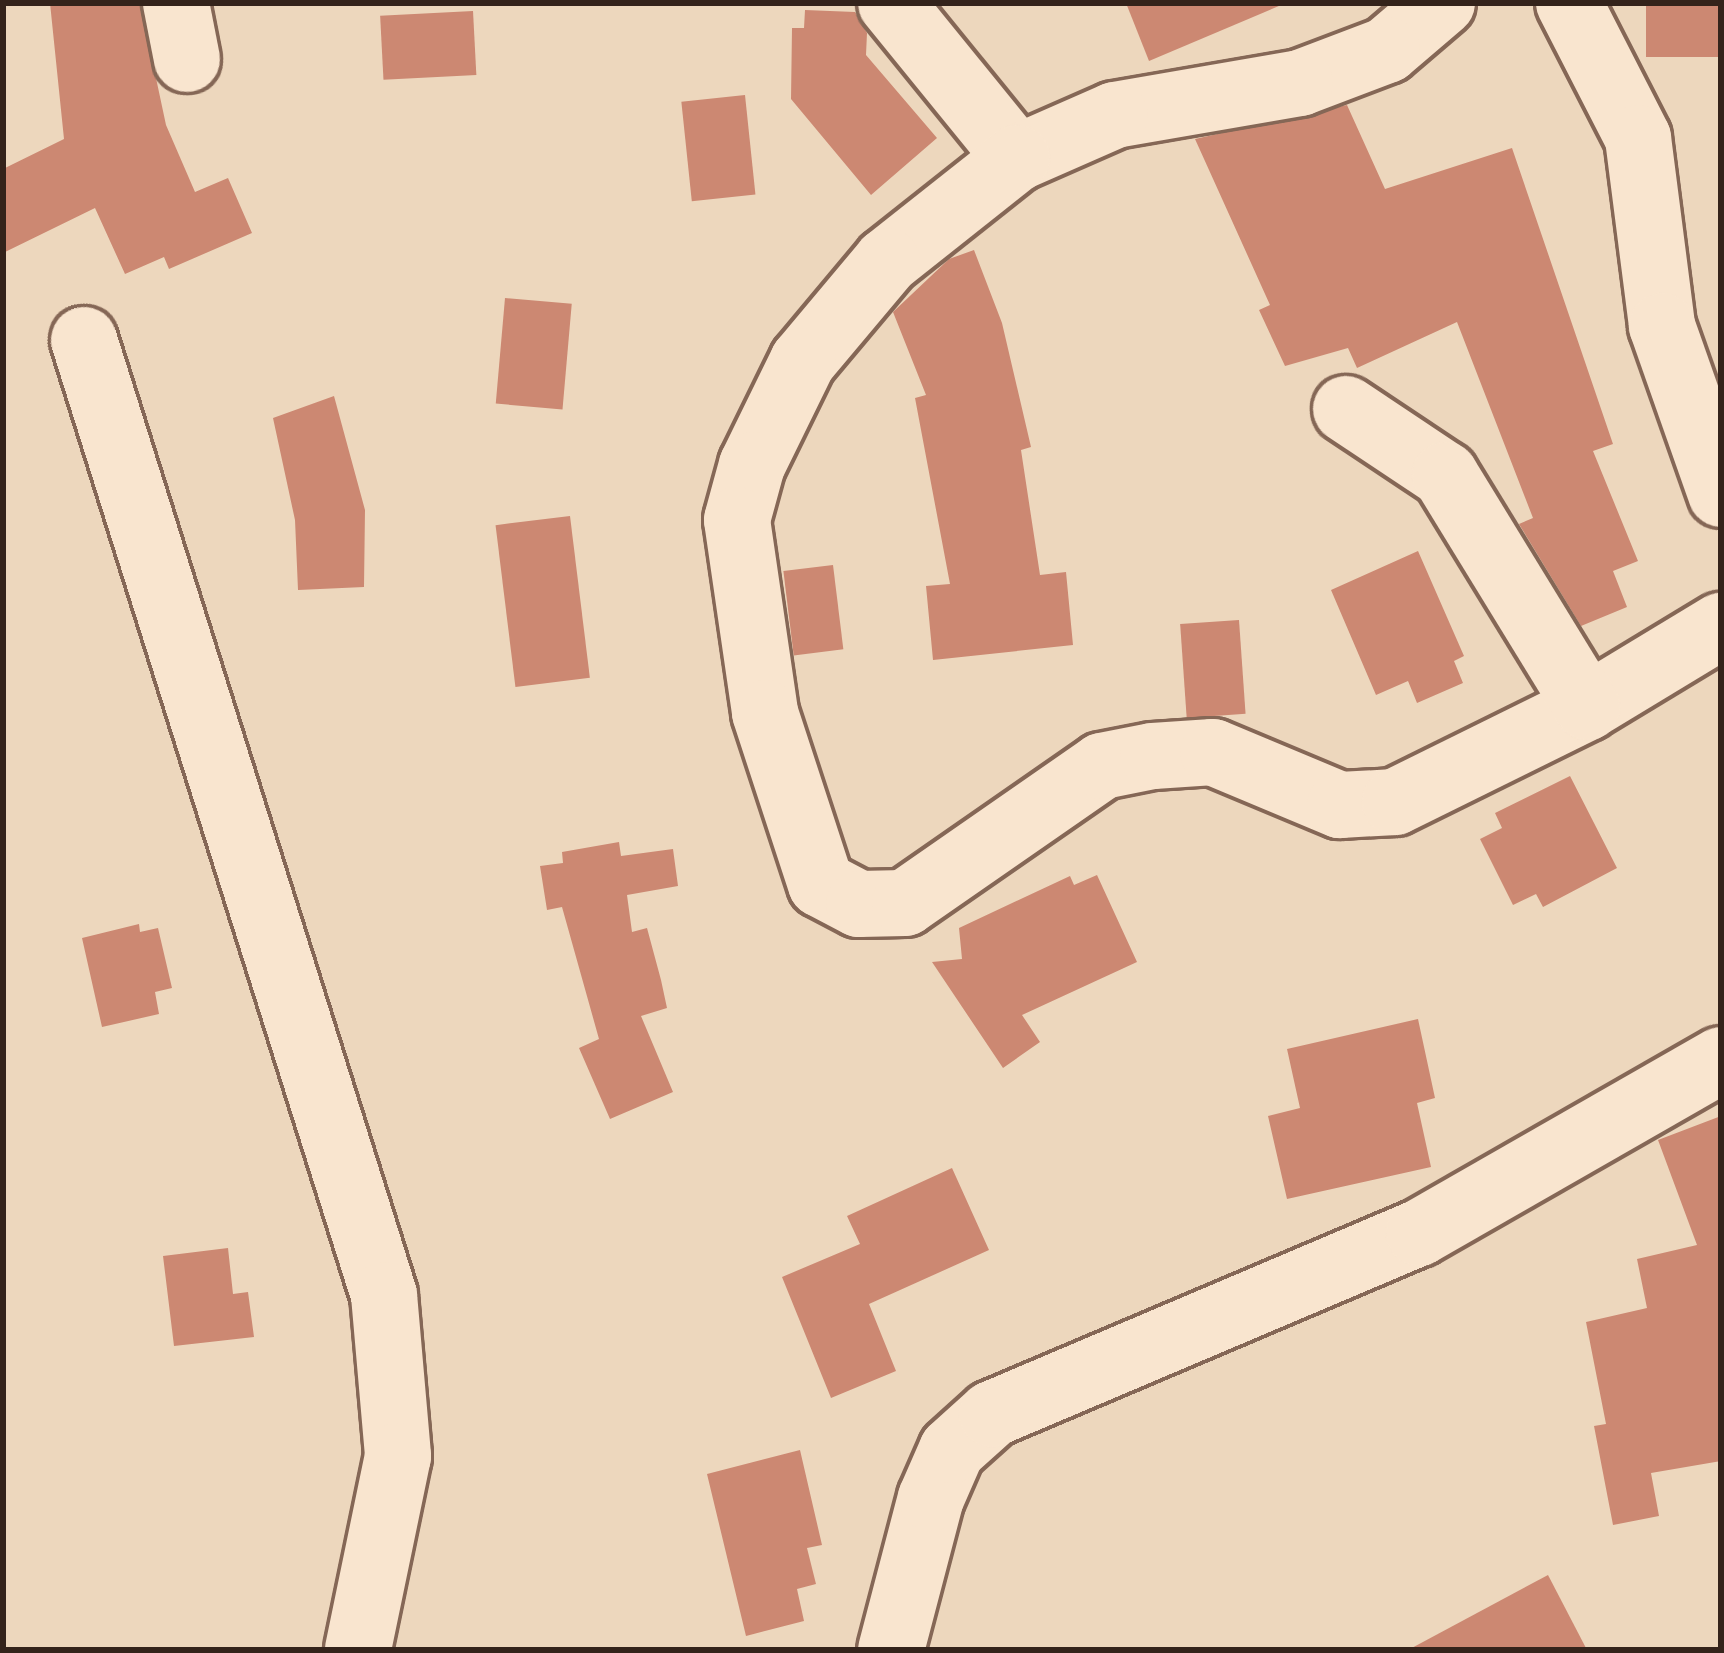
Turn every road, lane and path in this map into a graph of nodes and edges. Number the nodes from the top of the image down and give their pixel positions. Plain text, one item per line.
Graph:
1 (891, 3) edge
2 (1442, 3) edge
3 (1569, 3) edge
4 (1017, 158) junction
5 (84, 340) dead end
6 (1346, 409) dead end
7 (1721, 494) edge
8 (1721, 626) edge
9 (1587, 706) junction
10 (1721, 1060) edge
11 (358, 1650) edge
12 (891, 1650) edge

1 - 4 street
2 - 4 street
3 - 7 street
4 - 9 street
5 - 11 street
6 - 9 street
8 - 9 street
10 - 12 street

